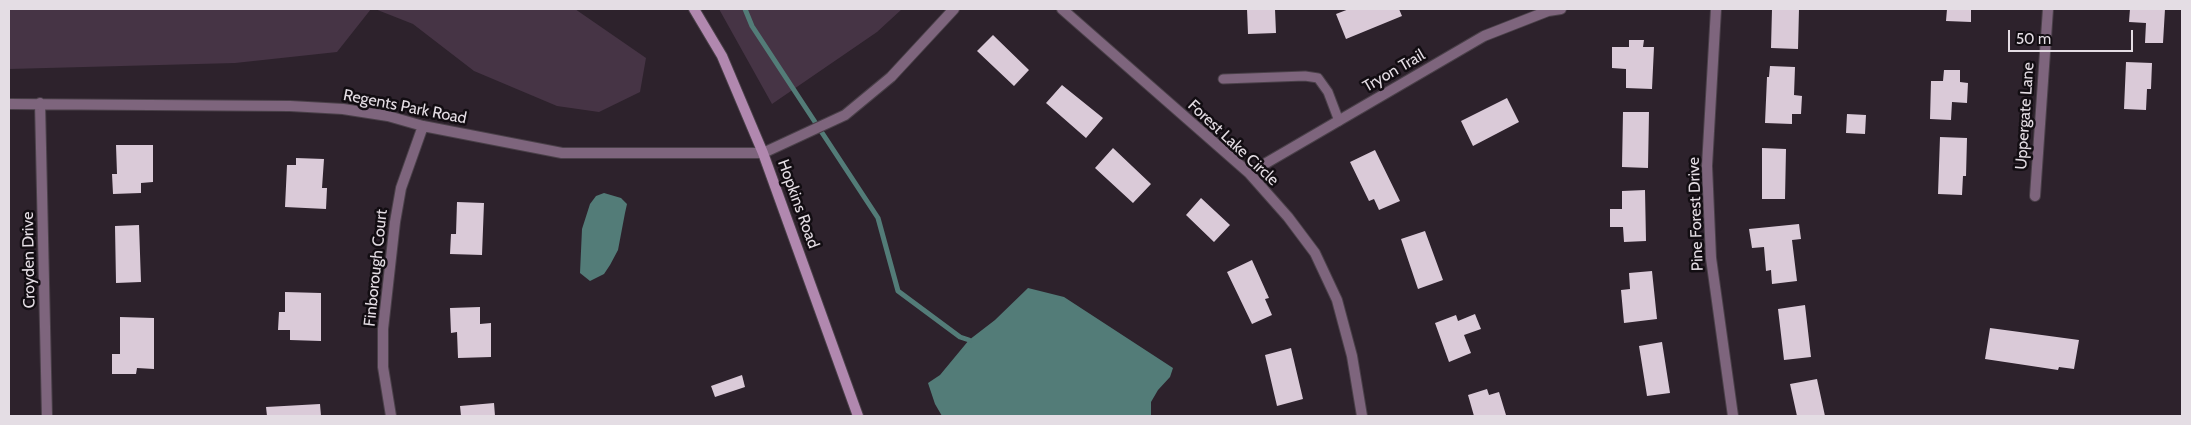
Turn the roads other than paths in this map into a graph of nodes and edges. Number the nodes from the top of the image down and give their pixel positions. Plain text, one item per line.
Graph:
1 (694, 9) edge
2 (954, 9) edge
3 (1062, 9) edge
4 (1561, 9) edge
5 (1716, 9) edge
6 (2048, 9) edge
7 (1223, 79) dead end
8 (40, 103) junction
9 (9, 104) edge
10 (1339, 121) junction
11 (423, 126) junction
12 (763, 153) junction
13 (1249, 173) junction
14 (2035, 196) dead end
15 (47, 416) edge
16 (391, 416) edge
17 (858, 416) edge
18 (1362, 416) edge
19 (1733, 416) edge

1 - 12 main road, Hopkins Road
2 - 12 street
3 - 13 street, Forest Lake Circle
4 - 10 street, Tryon Trail
5 - 19 street, Pine Forest Drive
6 - 14 street, Uppergate Lane
7 - 10 lane
8 - 9 street, Regents Park Road
8 - 11 street, Regents Park Road
8 - 15 street, Croyden Drive
10 - 13 street, Tryon Trail
11 - 12 street, Regents Park Road
11 - 16 street, Finborough Court
12 - 17 main road, Hopkins Road
13 - 18 street, Forest Lake Circle

